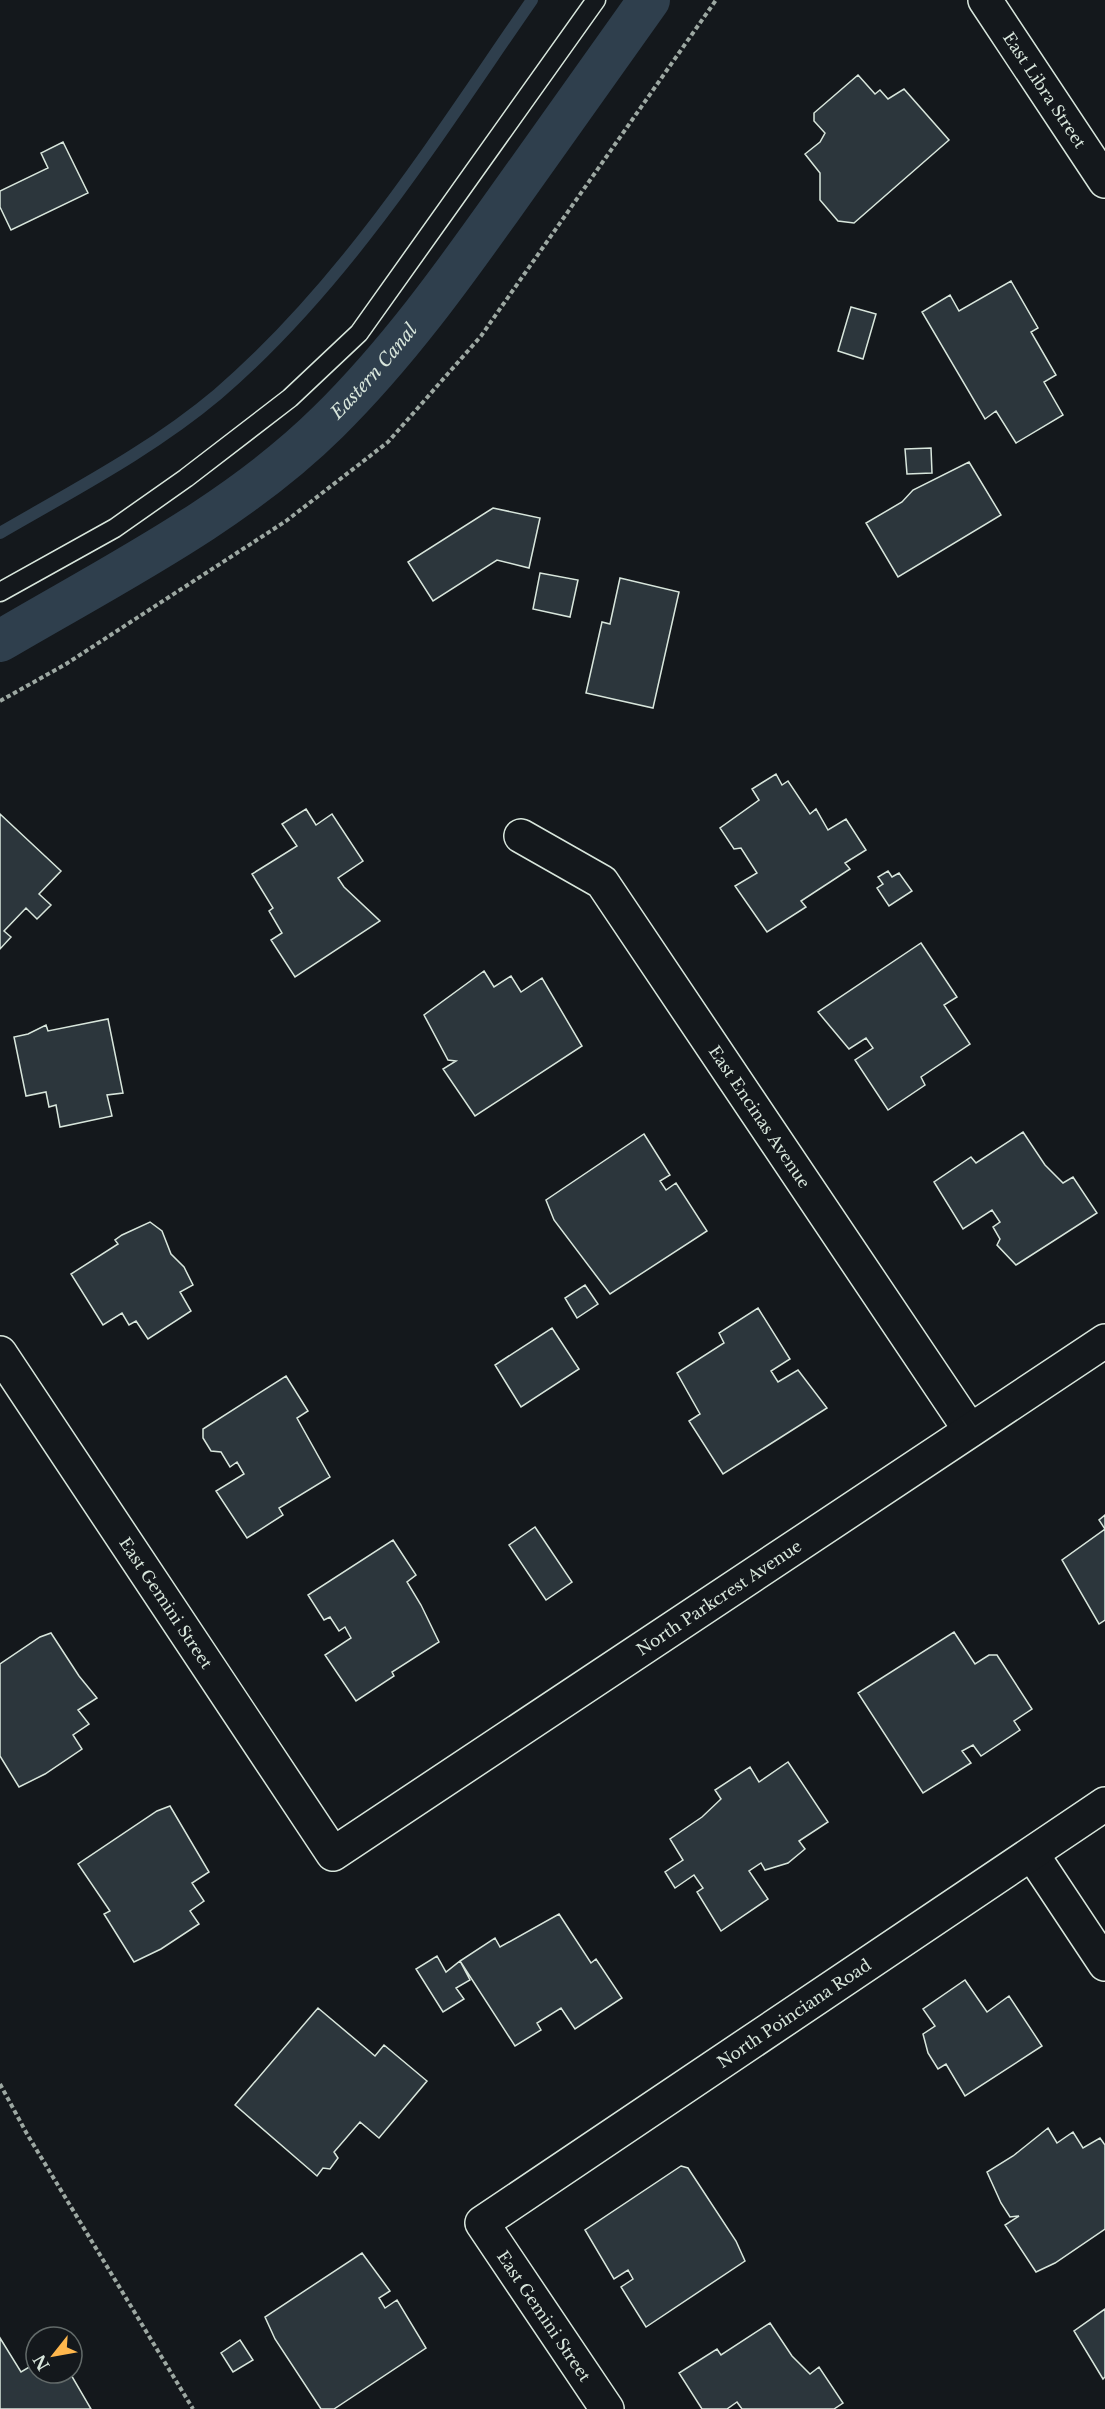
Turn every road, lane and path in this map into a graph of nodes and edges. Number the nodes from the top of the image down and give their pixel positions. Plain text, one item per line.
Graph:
1 (596, 0) edge
2 (716, 0) edge
3 (985, 0) edge
4 (1105, 181) edge
5 (0, 591) edge
6 (0, 701) edge
7 (521, 836) dead end
8 (1105, 1341) edge
9 (0, 1353) edge
10 (970, 1430) junction
11 (1105, 1804) edge
12 (333, 1854) joint
13 (1032, 1854) junction
14 (1105, 1964) edge
15 (0, 2084) edge
16 (482, 2223) joint
17 (193, 2409) edge
18 (607, 2409) edge

1 - 5 lane
2 - 6 path
3 - 4 street, East Libra Street
7 - 10 street, East Encinas Avenue
8 - 10 street, North Parkcrest Avenue
9 - 12 street, East Gemini Street
10 - 12 street, North Parkcrest Avenue
11 - 13 street, North Poinciana Road
13 - 14 street
13 - 16 street, North Poinciana Road
15 - 17 path
16 - 18 street, East Gemini Street

